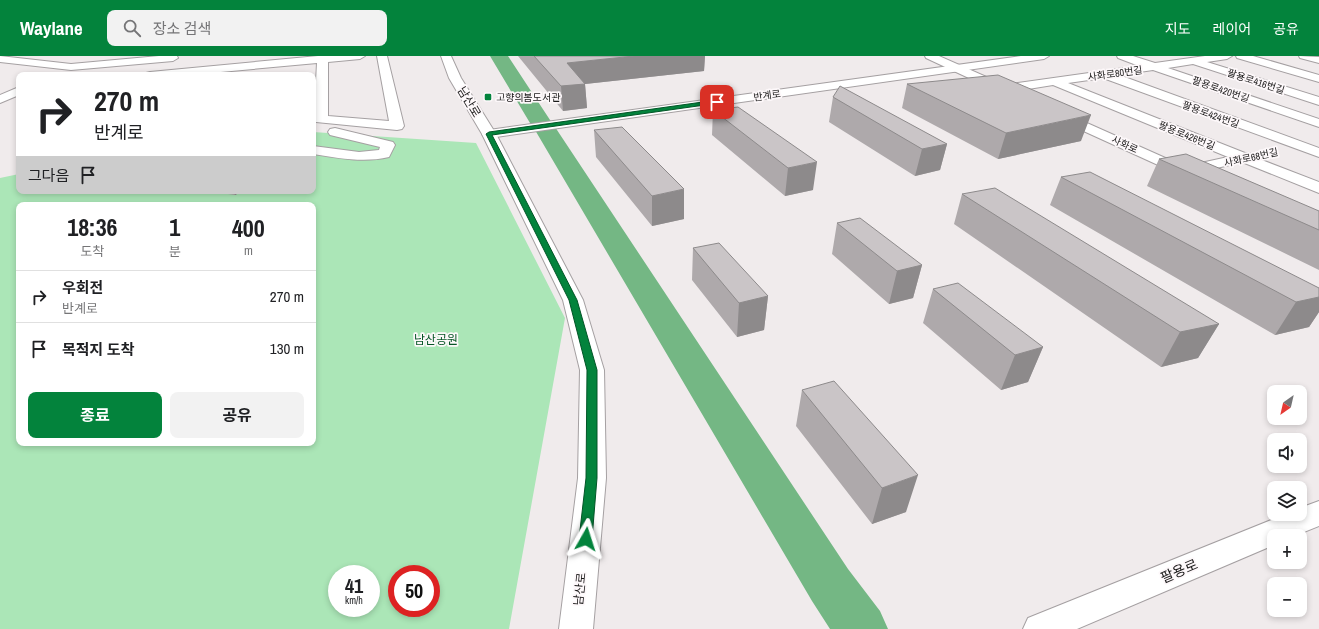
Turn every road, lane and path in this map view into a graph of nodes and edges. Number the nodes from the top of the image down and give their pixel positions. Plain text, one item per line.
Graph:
1 (80, 56) edge
2 (360, 56) edge
3 (382, 56) edge
4 (446, 56) edge
5 (930, 56) edge
6 (1044, 56) edge
7 (1122, 56) edge
8 (1227, 56) edge
9 (1241, 56) edge
10 (1304, 56) edge
11 (184, 57) edge
12 (323, 58) edge
13 (0, 59) edge
14 (140, 59) edge
15 (1319, 60) edge
16 (1193, 61) junction
17 (260, 66) edge
18 (71, 67) junction
19 (1154, 67) junction
20 (958, 68) junction
21 (60, 72) edge
22 (187, 72) edge
23 (1104, 74) junction
24 (1319, 79) edge
25 (1055, 82) junction
26 (6, 83) dead end
27 (16, 84) edge
28 (1004, 89) junction
29 (16, 92) edge
30 (0, 99) edge
31 (1025, 99) edge
32 (1319, 101) edge
33 (1047, 109) edge
34 (317, 122) edge
35 (1319, 122) edge
36 (489, 134) junction
37 (1319, 142) edge
38 (1300, 146) junction
39 (316, 150) edge
40 (1319, 153) edge
41 (1244, 158) junction
42 (1183, 171) junction
43 (1204, 180) edge
44 (1319, 188) edge
45 (1319, 513) edge
46 (576, 629) edge
47 (1040, 629) edge

1 - 18 street
2 - 12 street
3 - 34 street
4 - 36 street, 남산로
5 - 20 street
6 - 20 street, 반계로
7 - 19 street, 팔용로420번길
8 - 16 street, 사화로80번길
9 - 24 street
10 - 15 street
11 - 14 street
12 - 17 street
12 - 34 street
13 - 18 street
14 - 18 street
16 - 19 street, 사화로80번길
16 - 32 street, 팔용로416번길
17 - 22 street
18 - 21 street
19 - 23 street, 사화로80번길
19 - 35 street, 팔용로420번길
20 - 28 street
20 - 36 street, 반계로
23 - 25 street, 사화로80번길
23 - 38 street, 팔용로424번길
25 - 28 street, 사화로80번길
25 - 41 street, 팔용로426번길
26 - 27 street
28 - 31 street
29 - 30 street
33 - 42 street, 사화로
34 - 39 street
36 - 46 street, 남산로
37 - 38 street, 사화로68번길
38 - 40 street, 팔용로424번길
38 - 41 street, 사화로68번길
41 - 42 street, 사화로68번길
41 - 44 street, 팔용로426번길
42 - 43 street, 사화로
45 - 47 street, 팔용로

